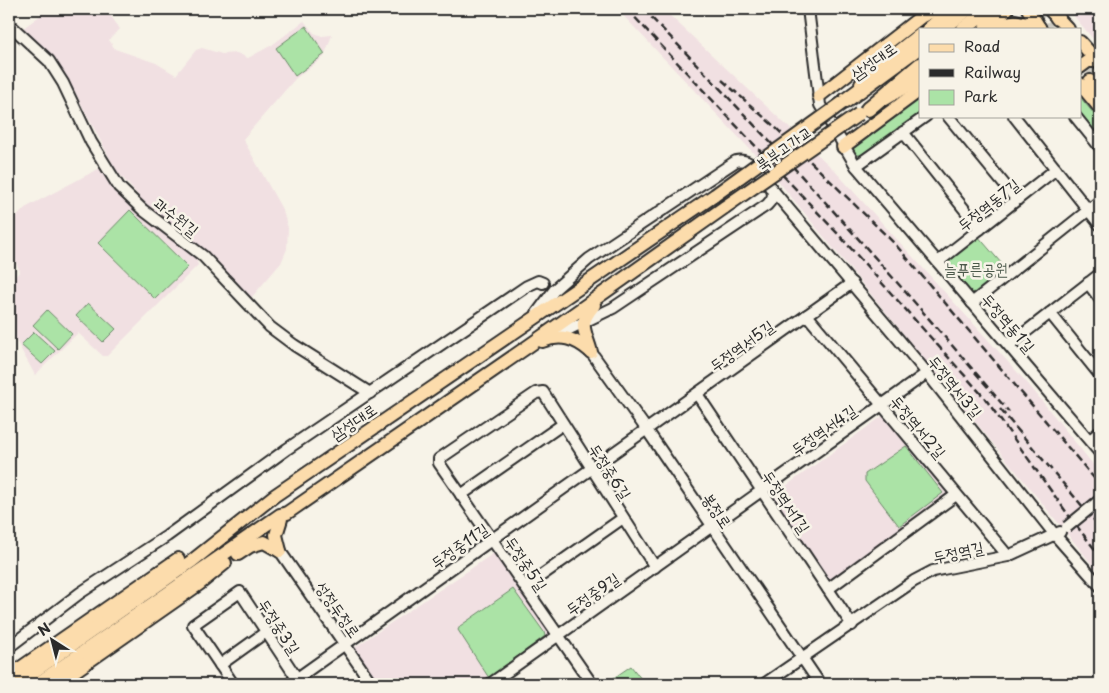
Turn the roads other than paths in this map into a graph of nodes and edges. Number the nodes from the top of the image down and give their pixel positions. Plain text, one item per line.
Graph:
1 (808, 9) edge
2 (937, 9) edge
3 (952, 9) edge
4 (968, 9) edge
5 (989, 9) edge
6 (1007, 9) edge
7 (1028, 9) edge
8 (1053, 12) edge
9 (9, 24) edge
10 (929, 28) edge
11 (943, 28) edge
12 (965, 28) edge
13 (983, 28) edge
14 (989, 28) edge
15 (1040, 28) edge
16 (1067, 28) edge
17 (919, 35) edge
18 (1082, 44) edge
19 (919, 47) edge
20 (919, 66) edge
21 (1082, 66) edge
22 (1094, 74) edge
23 (919, 79) edge
24 (919, 91) edge
25 (1100, 94) edge
26 (819, 100) junction
27 (845, 101) junction
28 (1100, 108) edge
29 (864, 111) junction
30 (923, 118) edge
31 (950, 118) edge
32 (1016, 118) edge
33 (1077, 118) edge
34 (903, 132) junction
35 (843, 147) junction
36 (1100, 147) edge
37 (856, 166) junction
38 (1056, 169) junction
39 (771, 188) junction
40 (715, 195) joint
41 (1017, 200) junction
42 (1100, 201) edge
43 (786, 205) junction
44 (767, 206) junction
45 (1089, 210) junction
46 (1100, 225) edge
47 (980, 229) junction
48 (938, 262) junction
49 (1100, 274) edge
50 (543, 283) dead end
51 (852, 283) junction
52 (1088, 283) junction
53 (603, 294) junction
54 (1100, 299) edge
55 (972, 303) junction
56 (1050, 314) junction
57 (807, 315) junction
58 (533, 320) junction
59 (583, 321) junction
60 (553, 337) junction
61 (530, 345) junction
62 (1009, 345) junction
63 (591, 352) junction
64 (927, 373) junction
65 (1100, 375) edge
66 (370, 392) junction
67 (697, 394) junction
68 (882, 406) junction
69 (563, 424) junction
70 (647, 430) junction
71 (1100, 432) edge
72 (1090, 440) junction
73 (1100, 453) edge
74 (439, 459) joint
75 (592, 469) junction
76 (762, 491) junction
77 (956, 494) junction
78 (461, 495) junction
79 (274, 496) junction
80 (1100, 500) edge
81 (284, 516) junction
82 (624, 518) junction
83 (711, 527) junction
84 (1055, 535) junction
85 (493, 539) junction
86 (280, 551) junction
87 (1008, 556) junction
88 (228, 561) junction
89 (655, 567) junction
90 (1100, 586) edge
91 (525, 587) junction
92 (828, 589) junction
93 (852, 625) junction
94 (266, 632) junction
95 (559, 636) junction
96 (345, 644) junction
97 (9, 647) edge
98 (802, 658) junction
99 (220, 664) junction
100 (9, 676) edge
101 (295, 682) edge
102 (16, 684) edge
103 (37, 684) edge
104 (56, 684) edge
105 (233, 684) edge
106 (372, 684) edge
107 (490, 684) edge
108 (592, 684) edge
109 (764, 684) edge
110 (820, 684) edge

1 - 26 street
2 - 26 main road
3 - 10 main road
4 - 11 highway
5 - 12 highway
6 - 13 main road
7 - 15 main road
8 - 16 main road
9 - 66 street, 과수원길
14 - 15 main road
17 - 27 main road, 북부고가교
18 - 22 main road
19 - 27 highway, 삼성대로
20 - 29 highway, 삼성대로
21 - 22 main road
22 - 25 main road
22 - 28 main road
23 - 29 main road, 북부고가교
24 - 35 main road
26 - 35 street, 두정역동1길
27 - 40 main road, 북부고가교, bridge
29 - 53 main road, 북부고가교, bridge
30 - 34 street
31 - 41 street
32 - 38 street
33 - 36 street
34 - 37 street
34 - 47 street
35 - 37 street, 두정역동1길
37 - 48 street, 두정역동1길
38 - 41 street, 두정역동7길
38 - 45 street
39 - 43 street, 두정역서3길
39 - 44 street
39 - 58 street, 두정역서3길
40 - 58 main road, 삼성대로
41 - 47 street, 두정역동7길
42 - 45 street
43 - 44 street
43 - 51 street, 두정역서3길
44 - 59 street
45 - 46 street
45 - 55 street
47 - 48 street, 두정역동7길
48 - 55 street, 두정역동1길
49 - 52 street
50 - 66 street
51 - 57 street, 두정역서5길
51 - 64 street, 두정역서3길
52 - 54 street
52 - 56 street
53 - 59 main road
53 - 61 main road
55 - 62 street, 두정역동1길
56 - 62 street
56 - 65 street
57 - 67 street, 두정역서5길
57 - 68 street, 두정역서2길
58 - 79 main road, 삼성대로
59 - 60 street
59 - 63 main road
60 - 61 main road
60 - 63 main road
61 - 81 main road
62 - 72 street, 두정역동1길
63 - 70 street, 봉정로
64 - 68 street, 두정역서4길
64 - 84 street, 두정역서3길
66 - 97 street
67 - 70 street, 두정역서5길
67 - 76 street, 두정역서1길
68 - 76 street, 두정역서4길
68 - 77 street, 두정역서2길
69 - 74 street, 두정중6길
69 - 75 street, 두정중6길
69 - 78 street
70 - 75 street, 두정중11길
70 - 83 street, 봉정로
71 - 72 street
72 - 73 street, 두정역동1길
74 - 78 street, 두정중5길
75 - 82 street, 두정중6길
75 - 85 street, 두정중11길
76 - 83 street, 두정역서4길
76 - 92 street, 두정역서1길
77 - 87 street, 두정역서2길
77 - 92 street
78 - 85 street, 두정중5길
79 - 100 main road
79 - 102 main road, 삼성대로
80 - 84 street, 두정역길, bridge
81 - 86 main road
81 - 88 main road
81 - 103 main road
82 - 89 street, 두정중6길
82 - 91 street
83 - 89 street, 두정중9길
83 - 98 street, 봉정로
84 - 87 street, 두정역길
84 - 90 street, 두정역서3길
85 - 91 street, 두정중5길
85 - 96 street, 두정중11길
86 - 88 main road
86 - 96 street, 성정두정로
87 - 93 street, 두정역길
88 - 104 main road
89 - 95 street, 두정중9길
91 - 95 street, 두정중5길
92 - 93 street, 두정역서1길
93 - 98 street, 두정역길
94 - 99 street
94 - 99 street, 두정중3길
94 - 101 street, 두정중3길
95 - 107 street, 두정중9길
95 - 108 street, 두정중5길
96 - 101 street, 두정중11길
96 - 106 street, 성정두정로
98 - 109 street, 두정역길
98 - 110 street, 봉정로
99 - 105 street, 두정중3길

